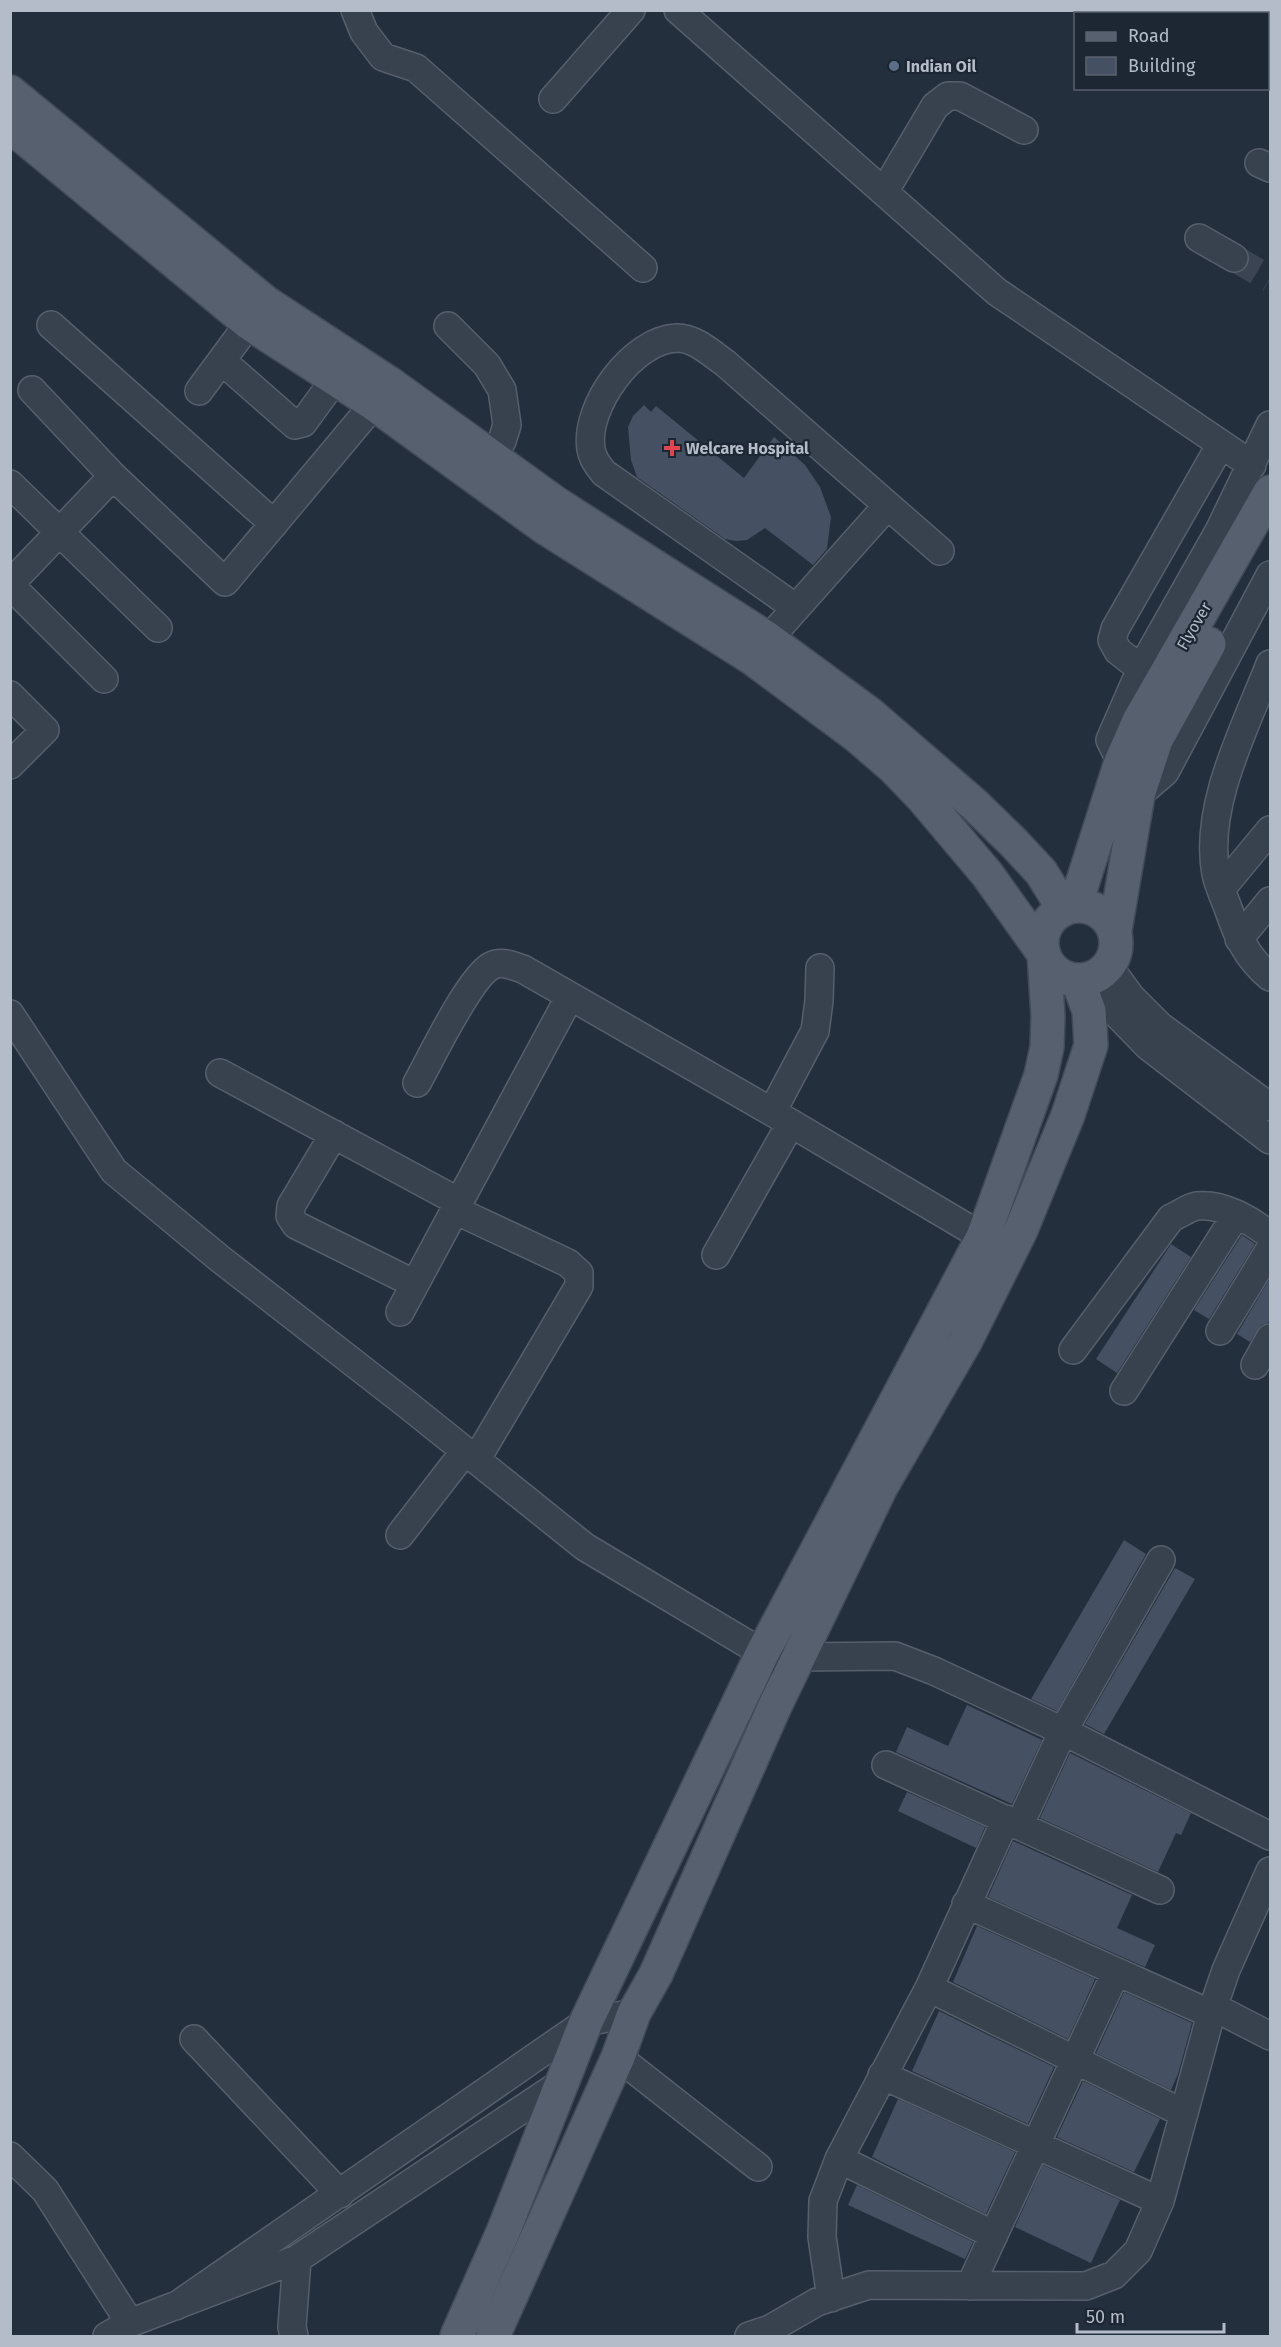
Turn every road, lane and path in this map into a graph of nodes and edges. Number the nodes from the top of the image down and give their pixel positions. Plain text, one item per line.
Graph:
1 (356, 10) edge
2 (631, 10) edge
3 (678, 10) edge
4 (10, 92) edge
5 (553, 99) dead end
6 (10, 126) edge
7 (1024, 130) dead end
8 (884, 192) junction
9 (1199, 238) dead end
10 (1234, 258) tunnel mouth
11 (643, 268) dead end
12 (257, 312) junction
13 (51, 325) dead end
14 (448, 326) dead end
15 (222, 361) junction
16 (335, 379) junction
17 (32, 390) dead end
18 (199, 391) dead end
19 (382, 394) junction
20 (1270, 425) edge
21 (1221, 444) junction
22 (1252, 465) junction
23 (483, 467) junction
24 (113, 476) junction
25 (10, 484) edge
26 (1270, 492) edge
27 (887, 506) junction
28 (274, 524) junction
29 (1270, 529) edge
30 (60, 532) junction
31 (940, 551) dead end
32 (1270, 575) edge
33 (10, 584) edge
34 (796, 608) junction
35 (158, 628) dead end
36 (760, 649) junction
37 (1270, 664) edge
38 (1142, 669) junction
39 (104, 679) dead end
40 (10, 694) edge
41 (1148, 730) junction
42 (1121, 762) junction
43 (10, 765) edge
44 (1138, 795) junction
45 (1270, 830) edge
46 (1221, 889) junction
47 (1270, 901) edge
48 (1070, 908) junction
49 (1115, 930) junction
50 (1239, 939) junction
51 (1044, 954) junction
52 (820, 968) dead end
53 (1092, 976) junction
54 (1270, 977) edge
55 (570, 996) junction
56 (10, 1014) edge
57 (220, 1073) dead end
58 (417, 1083) dead end
59 (1270, 1107) edge
60 (782, 1118) junction
61 (333, 1134) junction
62 (1270, 1140) edge
63 (457, 1206) junction
64 (1236, 1215) junction
65 (1270, 1235) edge
66 (983, 1237) junction
67 (1270, 1249) edge
68 (716, 1255) dead end
69 (415, 1284) junction
70 (400, 1312) dead end
71 (1220, 1331) dead end
72 (1270, 1338) edge
73 (1073, 1350) dead end
74 (1255, 1365) dead end
75 (1125, 1391) dead end
76 (471, 1455) junction
77 (400, 1535) dead end
78 (1161, 1560) dead end
79 (762, 1653) junction
80 (796, 1664) junction
81 (1063, 1731) junction
82 (886, 1765) dead end
83 (1012, 1822) junction
84 (1270, 1836) edge
85 (1270, 1872) edge
86 (1160, 1890) dead end
87 (966, 1904) junction
88 (1260, 1924) edge
89 (1116, 1972) junction
90 (929, 1988) junction
91 (1212, 2010) junction
92 (634, 2013) junction
93 (586, 2022) junction
94 (1270, 2036) edge
95 (194, 2040) dead end
96 (618, 2057) junction
97 (1076, 2060) junction
98 (882, 2075) junction
99 (563, 2082) junction
100 (1183, 2113) junction
101 (1036, 2145) junction
102 (10, 2156) edge
103 (839, 2159) junction
104 (758, 2167) dead end
105 (340, 2194) junction
106 (1160, 2202) junction
107 (993, 2235) junction
108 (297, 2259) junction
109 (970, 2286) junction
110 (831, 2298) junction
111 (176, 2306) junction
112 (118, 2330) edge
113 (294, 2337) edge
114 (457, 2337) edge
115 (493, 2337) edge
116 (749, 2337) edge

1 - 11 street
2 - 5 street
3 - 8 street
4 - 12 main road
6 - 12 main road
7 - 8 street
8 - 21 street
9 - 10 street
12 - 15 street
12 - 16 main road
12 - 19 main road
13 - 28 street
14 - 23 street
15 - 16 street
15 - 18 street
16 - 19 main road
17 - 24 street
19 - 23 main road
19 - 28 street
20 - 22 street
21 - 22 street
21 - 38 street
22 - 38 street
23 - 36 main road
24 - 28 street
24 - 30 street
25 - 30 street
26 - 41 main road, Flyover
27 - 31 street
27 - 34 street
27 - 34 street
29 - 41 main road, Flyover
30 - 33 street
30 - 35 street
32 - 44 street
33 - 39 street
34 - 36 street
36 - 48 main road
36 - 51 main road
37 - 46 street
38 - 42 street
40 - 43 street
41 - 42 main road, Flyover
41 - 44 main road, Flyover
42 - 48 main road, Flyover
44 - 49 main road, Flyover
45 - 46 street
46 - 50 street
47 - 50 street
48 - 49 main road
48 - 51 main road
49 - 53 main road
50 - 54 street
51 - 53 main road
51 - 66 main road
52 - 60 street
53 - 59 street
53 - 62 street
53 - 80 main road
55 - 58 street
55 - 60 street
55 - 63 street
56 - 76 street
57 - 61 street
60 - 66 street
60 - 68 street
61 - 63 street
61 - 69 street
63 - 69 street
63 - 76 street
64 - 65 street
64 - 73 street
64 - 75 street
66 - 79 main road
67 - 71 street
69 - 70 street
72 - 74 street
76 - 77 street
76 - 79 street
78 - 81 street
79 - 80 street
79 - 93 main road
80 - 81 street
80 - 92 main road
81 - 83 street
81 - 84 street
82 - 83 street
83 - 86 street
83 - 87 street
85 - 88 street
87 - 89 street
87 - 90 street
88 - 91 street
89 - 91 street
89 - 97 street
90 - 97 street
90 - 98 street
91 - 94 street
91 - 100 street
92 - 93 street
92 - 96 main road
93 - 99 main road
93 - 105 street
95 - 105 street
96 - 104 street
96 - 115 main road
97 - 100 street
97 - 101 street
98 - 101 street
98 - 103 street
99 - 108 street
99 - 114 main road
100 - 106 street
101 - 106 street
101 - 107 street
102 - 112 street
103 - 107 street
103 - 110 street
105 - 111 street
106 - 109 street
107 - 109 street
108 - 111 street
108 - 113 street
109 - 110 street
110 - 116 street
111 - 112 street

